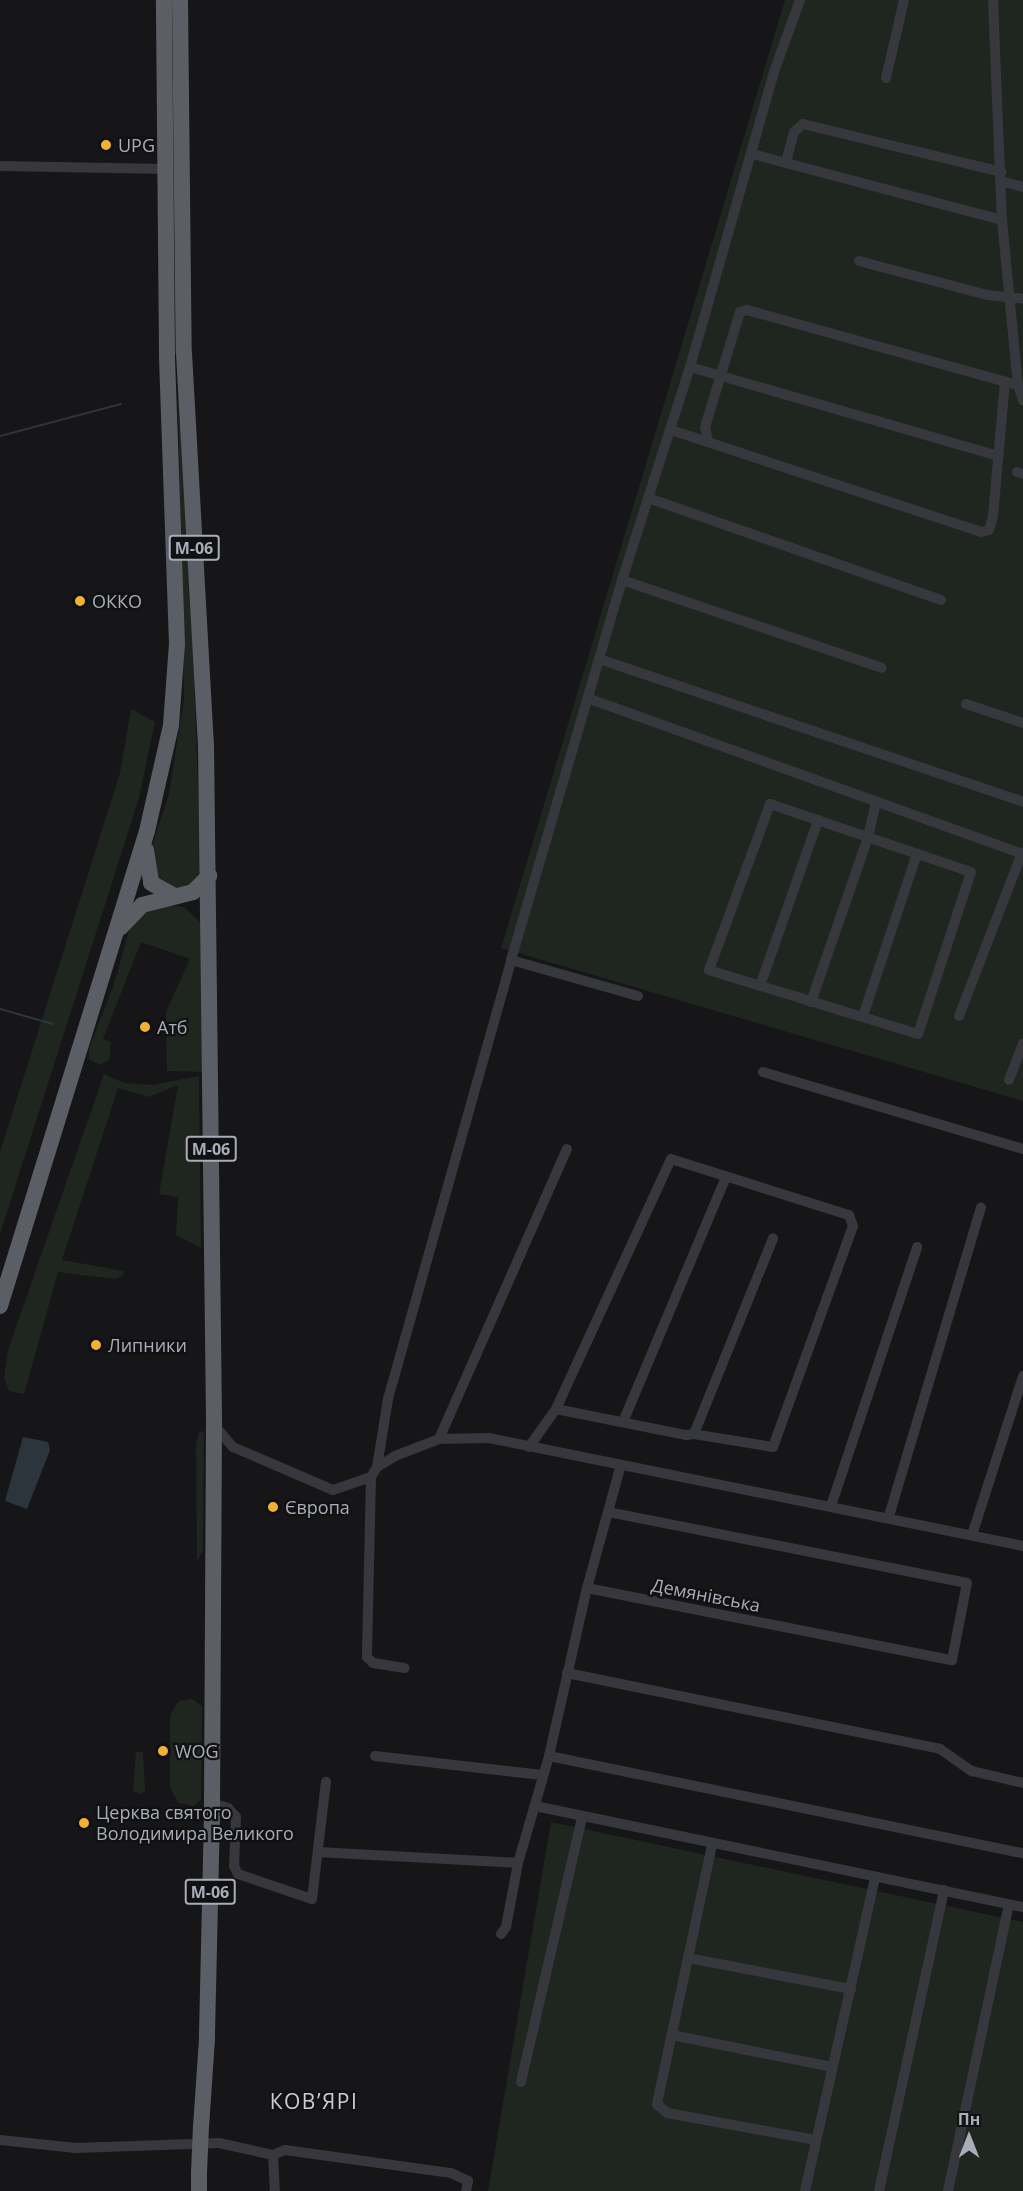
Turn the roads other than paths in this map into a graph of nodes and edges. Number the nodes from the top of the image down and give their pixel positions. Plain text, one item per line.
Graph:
1 (164, 0) edge
2 (180, 0) edge
3 (800, 0) edge
4 (904, 0) edge
5 (993, 0) edge
6 (886, 78) dead end
7 (752, 154) junction
8 (786, 162) junction
9 (0, 166) edge
10 (168, 169) junction
11 (1001, 176) junction
12 (1023, 187) edge
13 (175, 220) junction
14 (1002, 220) junction
15 (859, 261) dead end
16 (1009, 298) junction
17 (1023, 299) edge
18 (690, 367) junction
19 (721, 376) junction
20 (1019, 379) edge
21 (1005, 382) junction
22 (1023, 400) edge
23 (671, 429) junction
24 (708, 442) junction
25 (998, 456) junction
26 (651, 499) junction
27 (622, 580) junction
28 (941, 600) dead end
29 (599, 659) junction
30 (882, 668) dead end
31 (590, 699) junction
32 (966, 704) dead end
33 (1023, 723) edge
34 (876, 802) junction
35 (1023, 802) edge
36 (818, 820) junction
37 (147, 831) junction
38 (868, 837) junction
39 (1023, 853) edge
40 (918, 854) junction
41 (209, 876) junction
42 (176, 897) junction
43 (115, 934) junction
44 (512, 960) junction
45 (760, 986) junction
46 (638, 996) dead end
47 (811, 1002) junction
48 (959, 1016) dead end
49 (864, 1017) junction
50 (1023, 1044) edge
51 (763, 1072) dead end
52 (1009, 1080) dead end
53 (567, 1149) dead end
54 (1023, 1149) edge
55 (725, 1179) junction
56 (981, 1207) dead end
57 (773, 1238) dead end
58 (917, 1247) dead end
59 (0, 1306) edge
60 (1023, 1376) edge
61 (556, 1409) junction
62 (214, 1422) junction
63 (623, 1422) junction
64 (694, 1434) junction
65 (439, 1439) junction
66 (233, 1447) junction
67 (529, 1447) junction
68 (214, 1465) junction
69 (620, 1468) junction
70 (374, 1472) junction
71 (831, 1506) junction
72 (610, 1512) junction
73 (889, 1516) junction
74 (972, 1535) junction
75 (1023, 1546) edge
76 (587, 1588) junction
77 (405, 1668) dead end
78 (567, 1673) junction
79 (375, 1756) dead end
80 (549, 1756) junction
81 (542, 1775) junction
82 (326, 1782) dead end
83 (1023, 1783) edge
84 (212, 1803) junction
85 (535, 1806) junction
86 (582, 1817) junction
87 (712, 1845) junction
88 (318, 1852) junction
89 (1023, 1853) edge
90 (518, 1863) junction
91 (875, 1878) junction
92 (944, 1890) junction
93 (1008, 1904) junction
94 (1023, 1907) edge
95 (501, 1934) dead end
96 (688, 1958) junction
97 (851, 1989) junction
98 (672, 2035) junction
99 (832, 2067) junction
100 (521, 2082) dead end
101 (0, 2140) edge
102 (816, 2140) junction
103 (273, 2155) junction
104 (199, 2191) edge
105 (275, 2191) edge
106 (466, 2191) edge
107 (805, 2191) edge
108 (879, 2191) edge
109 (948, 2191) edge

1 - 10 highway, М-06
2 - 13 highway, М-06
3 - 7 street
4 - 6 street
5 - 11 street
7 - 8 street
7 - 18 street
8 - 11 street
8 - 14 street
9 - 10 street
10 - 13 highway, М-06
11 - 12 street
11 - 14 street
13 - 37 highway, М-06
13 - 41 highway, М-06
14 - 16 street
15 - 16 street
16 - 17 street
16 - 20 street
18 - 19 street
18 - 23 street
19 - 21 street
19 - 24 street
19 - 25 street
20 - 21 street
20 - 22 street
21 - 25 street
23 - 24 street
23 - 26 street
24 - 25 street
26 - 27 street
26 - 28 street
27 - 29 street
27 - 30 street
29 - 31 street
29 - 35 street
31 - 34 street
31 - 44 street
32 - 33 street
34 - 38 street
34 - 39 street
36 - 38 street
36 - 45 street
36 - 45 street
37 - 42 highway
37 - 43 highway, М-06
38 - 40 street
38 - 47 street
39 - 48 street
40 - 49 street
40 - 49 street
41 - 42 highway
41 - 62 highway, М-06
42 - 43 highway
43 - 59 highway, М-06
44 - 46 street
44 - 70 street
45 - 47 street
47 - 49 street
50 - 52 street
51 - 54 street
53 - 65 street
55 - 61 street
55 - 63 street
55 - 64 street
56 - 73 street
57 - 64 street
58 - 71 street
60 - 74 street
61 - 63 street
61 - 67 street
62 - 66 street
62 - 68 highway, М-06
63 - 64 street
65 - 67 street
65 - 70 street
66 - 68 street
66 - 70 street
67 - 69 street
68 - 84 highway, М-06
69 - 71 street
69 - 72 street
70 - 77 street
71 - 73 street
72 - 76 street
72 - 76 street, Демянівська
73 - 74 street
74 - 75 street
76 - 78 street
78 - 80 street
78 - 83 street
79 - 81 street
80 - 81 street
80 - 89 street
81 - 85 street
82 - 88 street
84 - 88 street
84 - 104 highway, М-06, bridge
85 - 86 street
85 - 90 street
86 - 87 street
86 - 100 street
87 - 91 street
87 - 96 street
88 - 90 street
90 - 95 street
91 - 92 street
91 - 97 street
92 - 93 street
92 - 108 street
93 - 94 street
93 - 109 street
96 - 97 street
96 - 98 street
97 - 99 street
98 - 99 street
98 - 102 street
99 - 102 street
101 - 103 street
102 - 107 street
103 - 105 street
103 - 106 street

